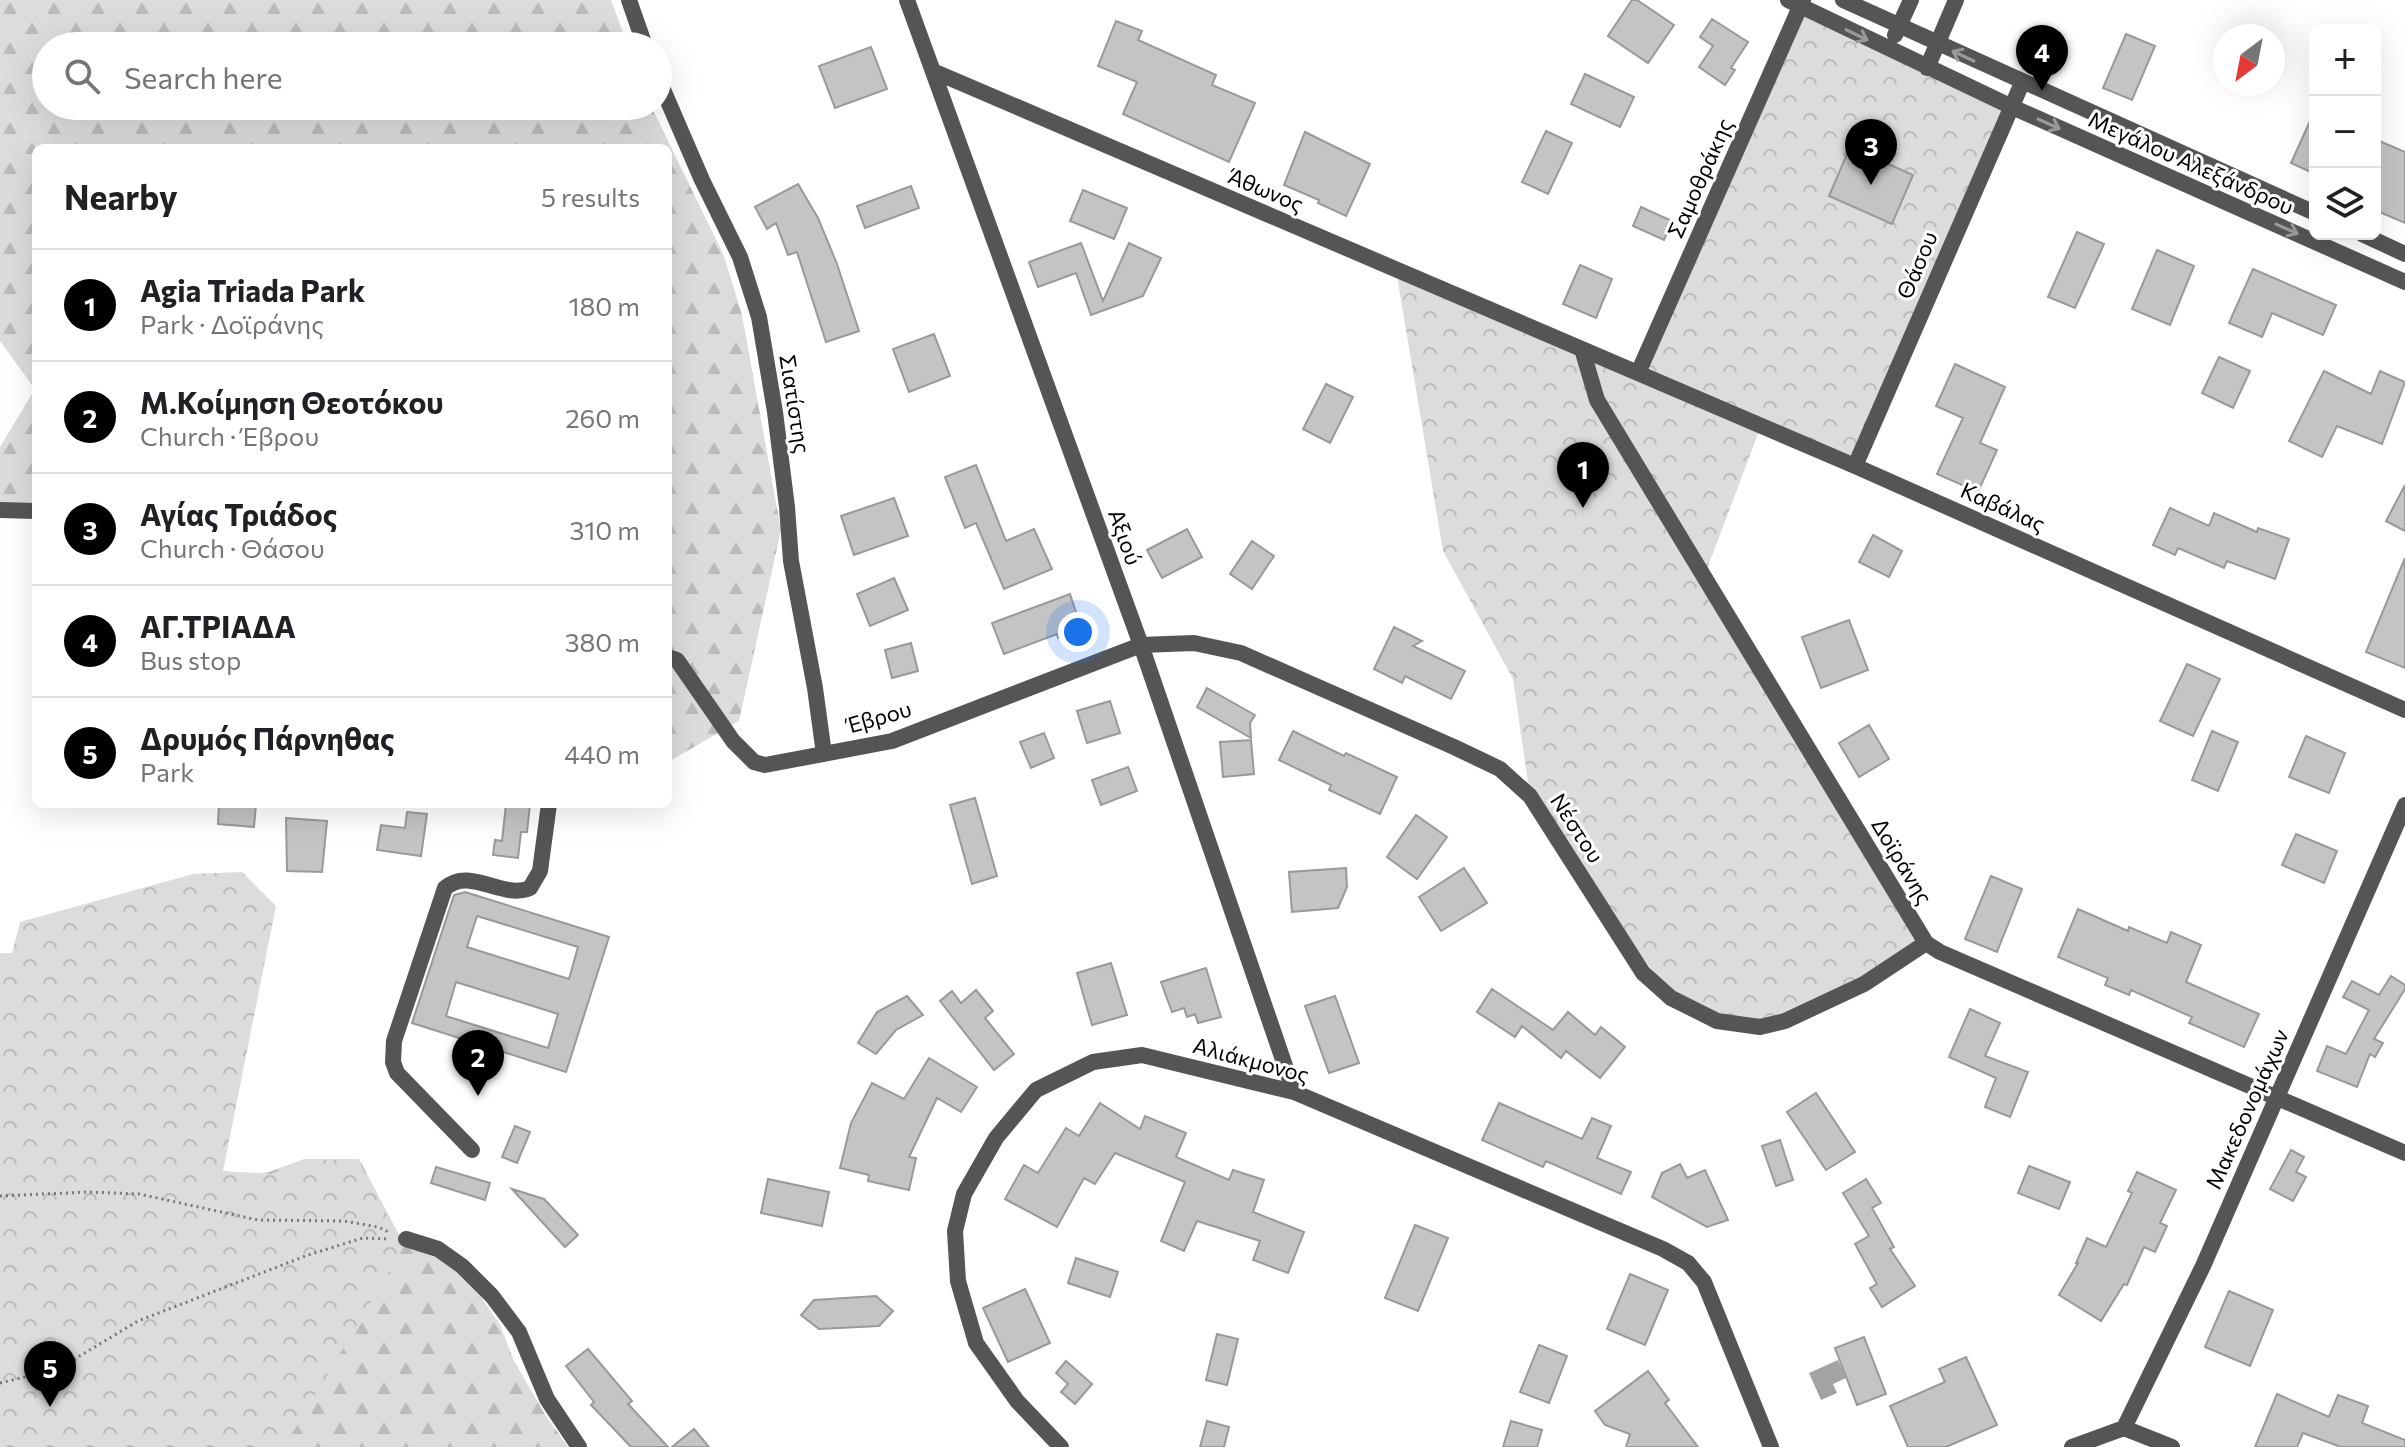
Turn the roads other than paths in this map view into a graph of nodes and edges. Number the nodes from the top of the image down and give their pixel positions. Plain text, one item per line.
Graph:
1 (629, 0) edge
2 (907, 0) edge
3 (1843, 0) edge
4 (1911, 0) edge
5 (1956, 0) edge
6 (1796, 2) edge
7 (1899, 27) junction
8 (640, 32) edge
9 (1937, 44) junction
10 (1889, 50) junction
11 (1927, 68) junction
12 (933, 71) junction
13 (2022, 83) junction
14 (2010, 106) junction
15 (672, 110) edge
16 (2309, 210) edge
17 (2375, 240) edge
18 (2405, 254) edge
19 (2405, 282) edge
20 (1582, 349) junction
21 (1638, 373) junction
22 (1855, 466) junction
23 (0, 510) edge
24 (32, 511) edge
25 (1141, 645) junction
26 (672, 658) edge
27 (2405, 710) edge
28 (824, 754) junction
29 (2405, 805) edge
30 (548, 808) edge
31 (1926, 943) junction
32 (1294, 1092) junction
33 (2276, 1099) junction
34 (472, 1150) dead end
35 (2405, 1153) edge
36 (406, 1239) road end
37 (2124, 1428) junction
38 (579, 1447) edge
39 (1061, 1447) edge
40 (1771, 1447) edge
41 (2072, 1447) edge
42 (2172, 1447) edge

1 - 8 street
2 - 12 street, Αξιού
3 - 7 street, Μεγάλου Αλεξάνδρου
4 - 7 street
5 - 9 street
6 -> 10 street, Μεγάλου Αλεξάνδρου
6 - 21 street, Σαμοθράκης
7 - 9 street, Μεγάλου Αλεξάνδρου
7 - 10 street
9 - 11 street
13 -> 9 street, Μεγάλου Αλεξάνδρου
10 - 11 street, Μεγάλου Αλεξάνδρου
11 - 14 street, Μεγάλου Αλεξάνδρου
12 - 20 street, Άθωνος
12 - 25 street, Αξιού
13 - 14 street, Θάσου
13 - 16 street, Μεγάλου Αλεξάνδρου
14 -> 19 street, Μεγάλου Αλεξάνδρου
14 - 22 street, Θάσου
15 - 28 street, Σιατίστης
17 - 18 street
20 - 21 street, Καβάλας
20 - 31 street, Δοϊράνης
21 - 22 street, Καβάλας
22 - 27 street, Καβάλας
23 - 24 street
25 - 28 street, Έβρου
25 - 31 street, Νέστου
25 - 32 street, Αξιού
26 - 28 street, Έβρου
29 - 33 street, Μακεδονομάχων
30 - 34 street
31 - 33 street
32 - 39 street, Αλιάκμονος
32 - 40 street, Αλιάκμονος
33 - 35 street
33 - 37 street, Μακεδονομάχων
36 - 38 street
37 - 41 street
37 - 42 street

